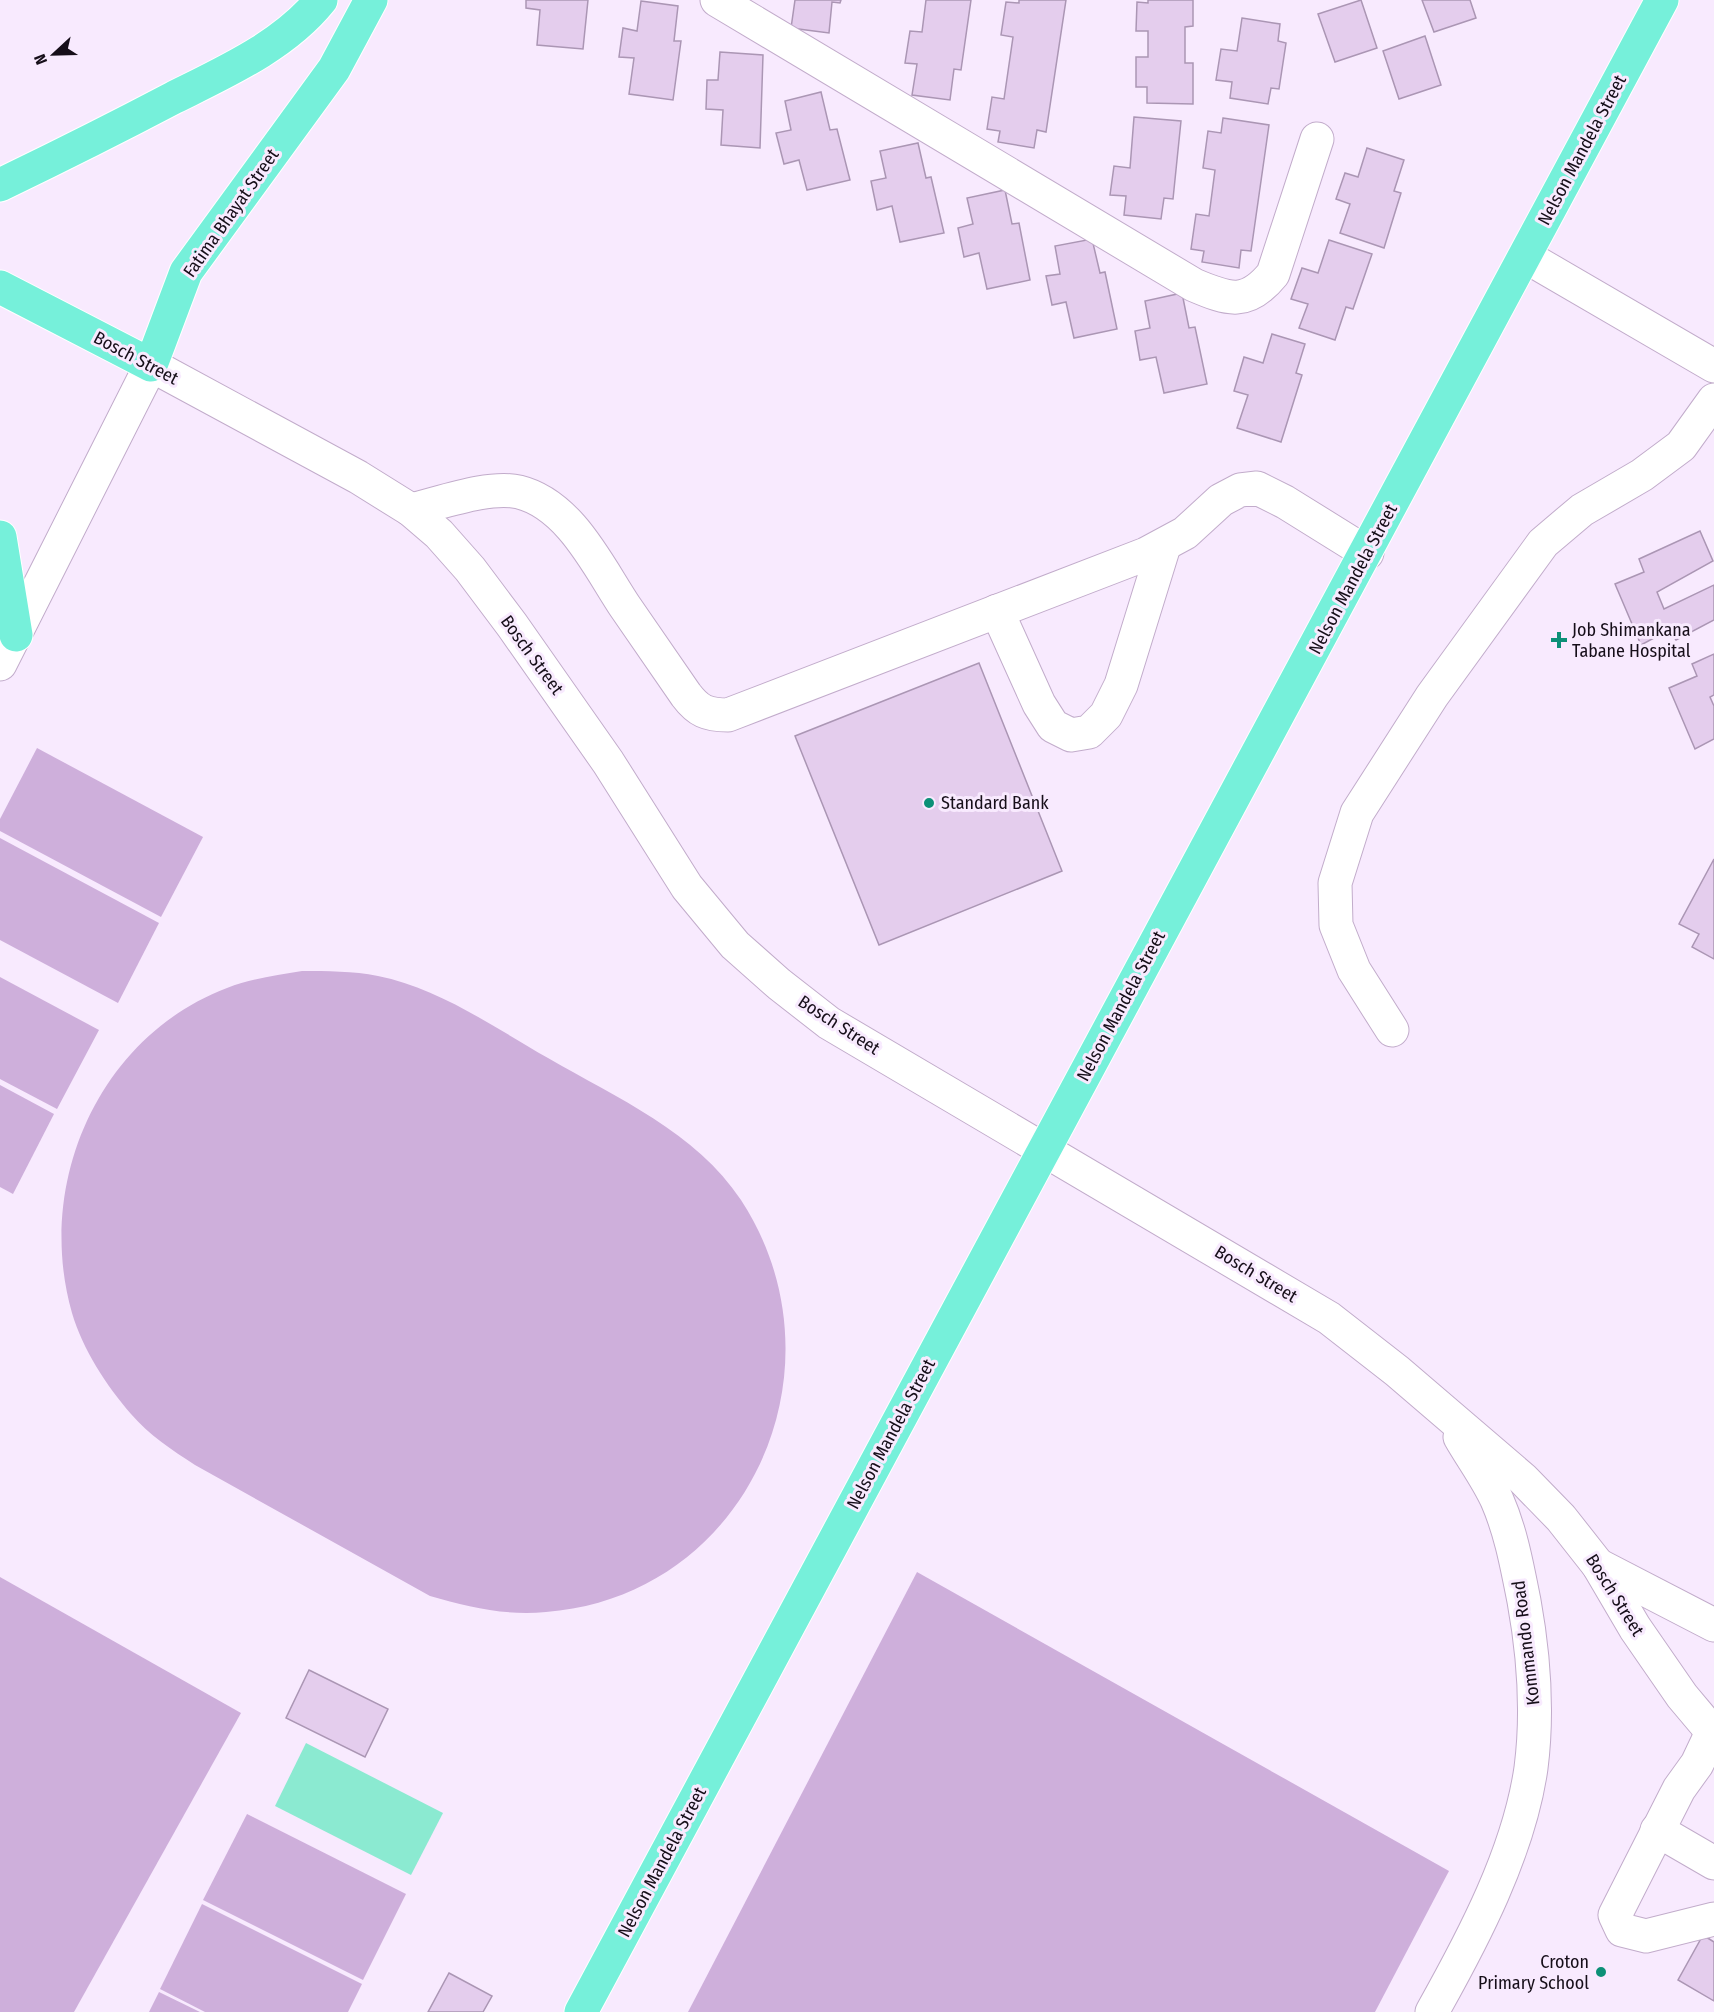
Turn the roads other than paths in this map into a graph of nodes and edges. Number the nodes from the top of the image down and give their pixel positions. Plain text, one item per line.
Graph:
1 (321, 0) edge
2 (371, 0) edge
3 (717, 0) edge
4 (1662, 0) edge
5 (1317, 138) dead end
6 (0, 184) edge
7 (1525, 256) junction
8 (0, 287) edge
9 (151, 365) junction
10 (1714, 366) edge
11 (1714, 400) edge
12 (411, 510) junction
13 (0, 537) edge
14 (1164, 546) junction
15 (1367, 553) junction
16 (997, 611) junction
17 (16, 635) junction
18 (0, 664) edge
19 (1392, 1030) dead end
20 (1044, 1148) junction
21 (1446, 1415) junction
22 (1598, 1564) junction
23 (1714, 1625) edge
24 (1714, 1731) edge
25 (1657, 1830) junction
26 (1714, 1863) edge
27 (1714, 1919) edge
28 (581, 2012) edge
29 (1432, 2012) edge

1 - 6 main road
2 - 9 main road, Fatima Bhayat Street
3 - 5 street
4 - 7 main road, Nelson Mandela Street
7 - 10 street
7 - 15 main road, Nelson Mandela Street
8 - 9 main road, Bosch Street
9 - 12 street, Bosch Street
9 - 17 street, Fatima Bhayat Street
11 - 19 street
12 - 16 street
12 - 20 street, Bosch Street
13 - 17 main road
14 - 15 street
14 - 16 street
14 - 16 street
15 - 20 main road, Nelson Mandela Street
17 - 18 street, Fatima Bhayat Street
20 - 21 street, Bosch Street
20 - 28 main road, Nelson Mandela Street
21 - 22 street, Bosch Street
21 - 29 street, Kommando Road
22 - 23 street
22 - 24 street, Bosch Street
24 - 25 street
25 - 26 street
25 - 27 street

